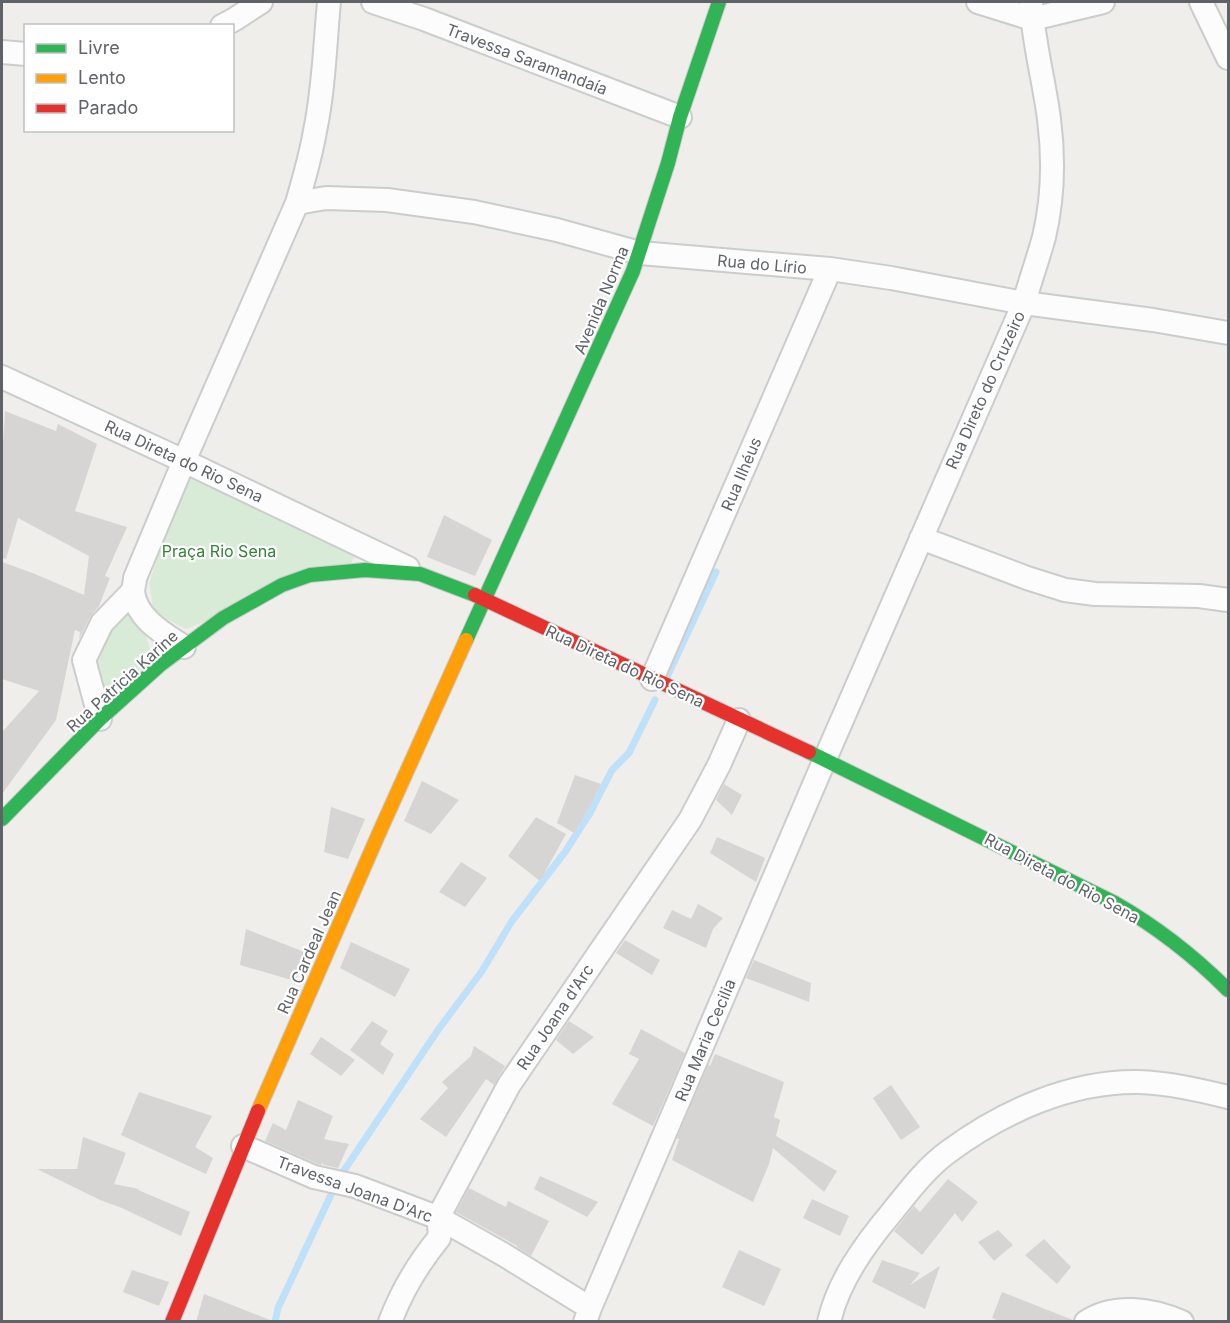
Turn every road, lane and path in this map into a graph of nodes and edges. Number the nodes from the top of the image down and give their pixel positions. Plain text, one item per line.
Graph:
1 (261, 2) edge
2 (329, 2) edge
3 (373, 2) edge
4 (719, 2) edge
5 (978, 2) edge
6 (1103, 2) edge
7 (1201, 2) edge
8 (1032, 10) edge
9 (226, 24) edge
10 (1228, 58) edge
11 (680, 117) junction
12 (297, 202) junction
13 (640, 253) junction
14 (830, 270) junction
15 (1023, 303) junction
16 (1228, 333) edge
17 (2, 376) edge
18 (184, 461) junction
19 (921, 538) junction
20 (420, 574) junction
21 (133, 591) junction
22 (484, 599) junction
23 (1228, 600) edge
24 (184, 646) junction
25 (652, 680) junction
26 (100, 719) junction
27 (739, 720) junction
28 (825, 759) junction
29 (2, 819) edge
30 (1228, 990) edge
31 (1228, 1097) edge
32 (243, 1146) junction
33 (439, 1218) junction
34 (588, 1315) edge
35 (172, 1322) edge
36 (390, 1322) edge
37 (829, 1322) edge
38 (1086, 1322) edge
39 (1182, 1322) edge

1 - 9 street
2 - 12 street
3 - 11 street, Travessa Saramandaía
4 - 11 street, Avenida Norma
5 - 8 street
6 - 8 street
7 - 10 street
8 - 15 street, Rua Direto do Cruzeiro
11 - 13 street, Avenida Norma
12 - 13 street, Rua do Lírio
12 - 18 street
13 - 14 street, Rua do Lírio
13 - 22 street, Avenida Norma
14 - 15 street, Rua do Lírio
14 - 25 street, Rua Ilhéus
15 - 16 street, Rua do Lírio
15 - 19 street, Rua Direto do Cruzeiro
17 - 18 street, Rua Direta do Rio Sena
18 - 20 street, Rua Direta do Rio Sena
18 - 21 street
19 - 23 street
19 - 28 street, Rua Direto do Cruzeiro
20 - 22 street, Rua Direta do Rio Sena
20 - 24 street, Rua Patricia Karine
21 - 24 street
21 - 26 street
22 - 25 street, Rua Direta do Rio Sena
22 - 32 street, Rua Cardeal Jean
24 - 26 street, Rua Patricia Karine
25 - 27 street, Rua Direta do Rio Sena
26 - 29 street, Rua Patricia Karine
27 - 28 street, Rua Direta do Rio Sena
27 - 33 street, Rua Joana d'Arc
28 - 30 street, Rua Direta do Rio Sena
28 - 34 street, Rua Maria Cecilia
31 - 37 street
32 - 33 street, Travessa Joana D'Arc
32 - 35 street, Rua Cardeal Jean
33 - 34 street, Travessa Joana D'Arc
33 - 36 street, Rua Joana d'Arc
38 - 39 street

